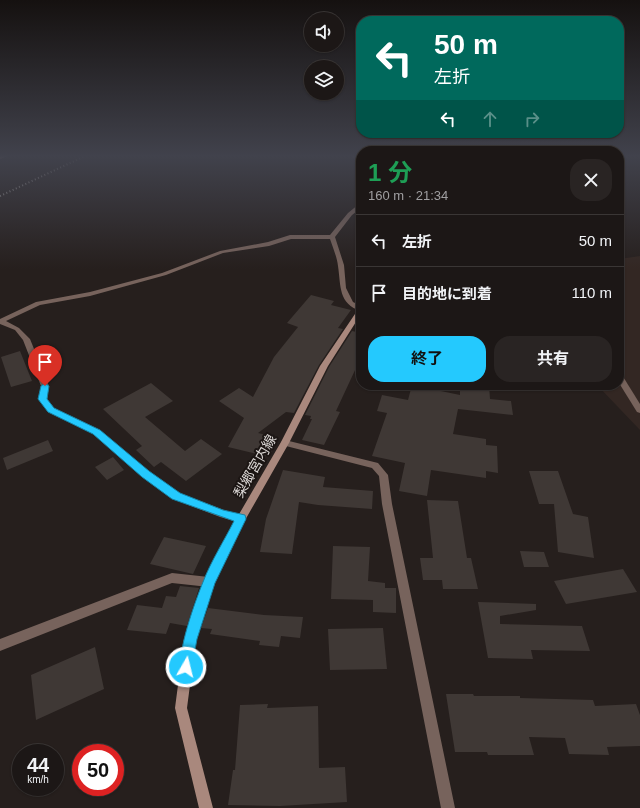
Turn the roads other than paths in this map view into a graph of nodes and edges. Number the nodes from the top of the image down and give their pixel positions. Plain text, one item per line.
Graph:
1 (356, 209) edge
2 (332, 237) junction
3 (356, 306) edge
4 (356, 317) edge
5 (0, 321) edge
6 (624, 385) edge
7 (640, 410) edge
8 (285, 443) junction
9 (241, 519) junction
10 (209, 582) junction
11 (0, 645) edge
12 (206, 808) edge
13 (448, 808) edge

1 - 2 street
2 - 3 street
2 - 5 street
4 - 8 main road, 梨郷宮内線
5 - 9 street
6 - 7 street
8 - 9 main road, 梨郷宮内線
8 - 13 street
9 - 10 main road, 梨郷宮内線
10 - 11 street
10 - 12 main road, 梨郷宮内線

